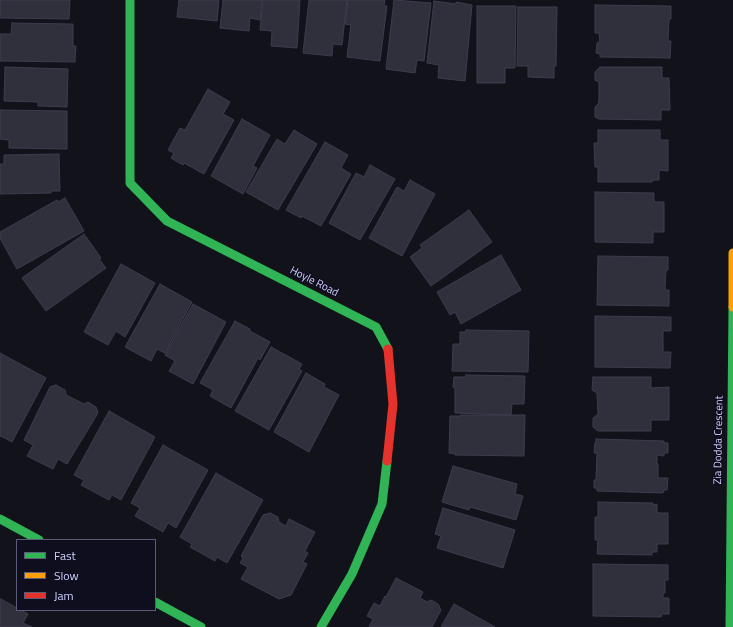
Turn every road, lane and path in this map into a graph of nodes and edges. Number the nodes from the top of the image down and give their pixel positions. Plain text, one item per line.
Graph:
1 (130, 0) edge
2 (733, 253) edge
3 (0, 519) edge
4 (36, 539) edge
5 (156, 603) edge
6 (201, 627) edge
7 (321, 627) edge
8 (730, 627) edge

1 - 7 street, Hoyle Road
2 - 8 street, Zia Dodda Crescent
3 - 4 street
5 - 6 street

